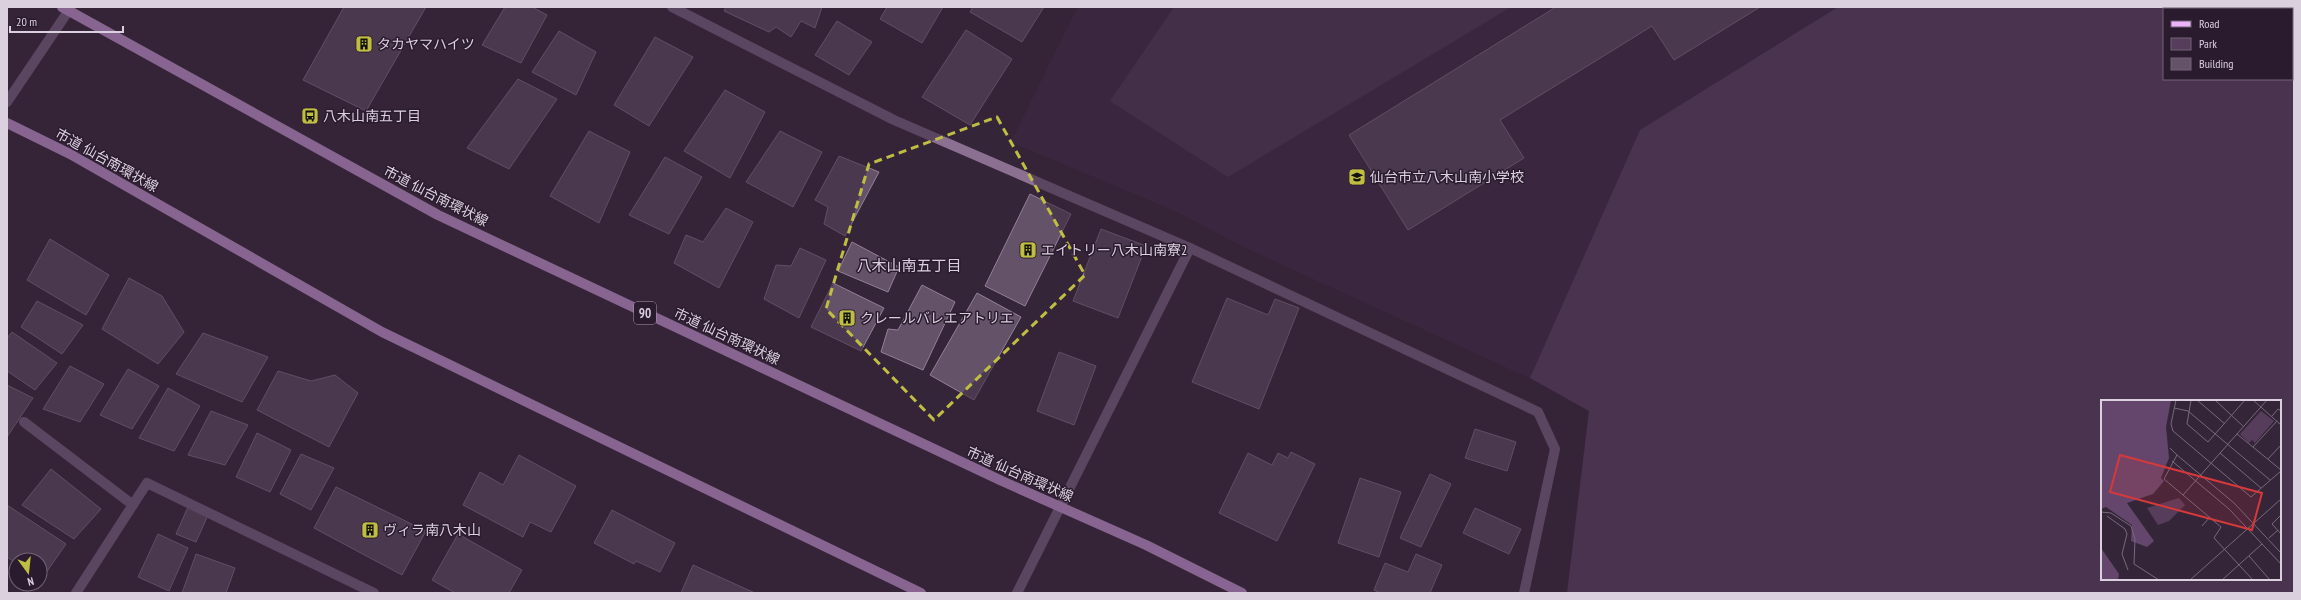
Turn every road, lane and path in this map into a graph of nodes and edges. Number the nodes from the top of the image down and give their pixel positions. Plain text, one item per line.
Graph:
1 (672, 7) edge
2 (67, 8) edge
3 (686, 10) edge
4 (7, 102) edge
5 (7, 123) edge
6 (1190, 248) junction
7 (24, 422) dead end
8 (133, 505) junction
9 (1060, 507) junction
10 (76, 593) edge
11 (374, 593) edge
12 (921, 593) edge
13 (1017, 593) edge
14 (1242, 593) edge
15 (1524, 593) edge

1 - 3 street
2 - 4 street
2 - 9 main road, 市道 仙台南環状線 / 90
3 - 6 street
5 - 12 main road, 市道 仙台南環状線
6 - 9 street
6 - 15 street
7 - 8 street
8 - 10 street
8 - 11 street
9 - 13 street
9 - 14 main road, 市道 仙台南環状線 / 90

